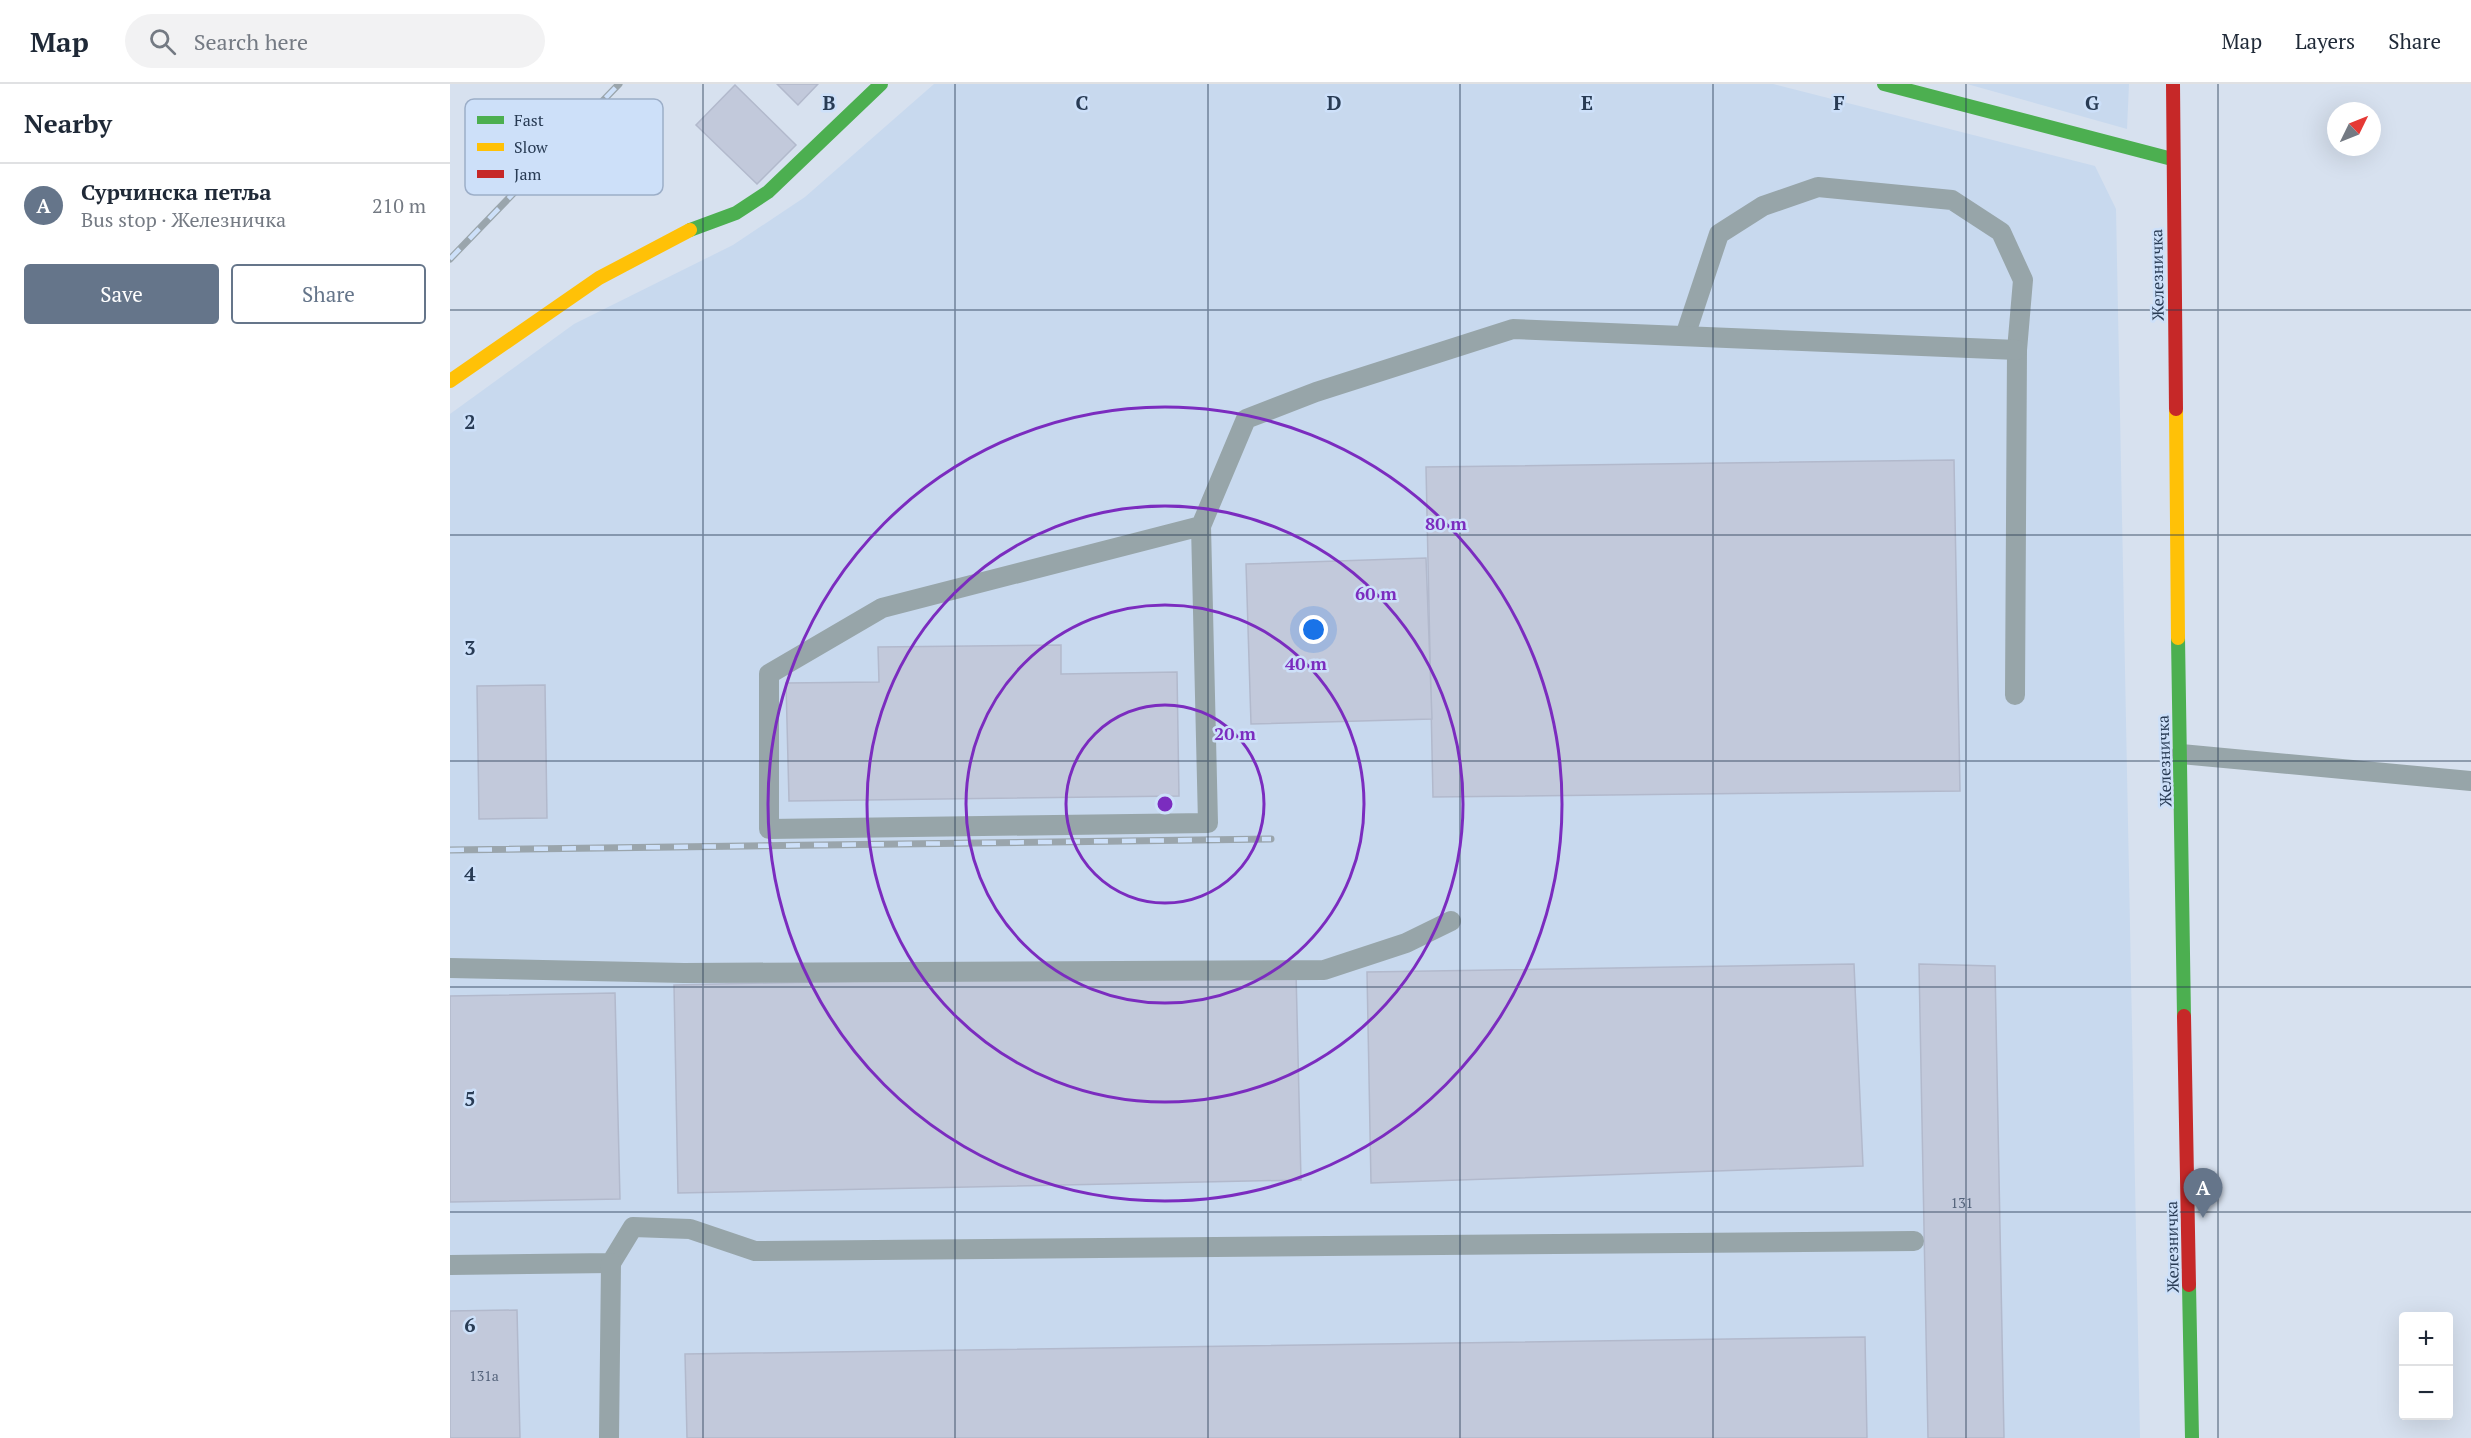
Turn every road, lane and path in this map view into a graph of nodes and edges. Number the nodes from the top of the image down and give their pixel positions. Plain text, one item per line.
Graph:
1 (881, 84) edge
2 (1884, 84) edge
3 (2173, 84) edge
4 (2172, 159) junction
5 (1685, 336) junction
6 (2017, 350) junction
7 (450, 381) edge
8 (1201, 526) junction
9 (2015, 695) dead end
10 (2181, 754) junction
11 (2471, 781) edge
12 (1452, 921) dead end
13 (450, 968) edge
14 (1914, 1241) dead end
15 (611, 1263) junction
16 (450, 1265) edge
17 (609, 1438) edge
18 (2192, 1438) edge

1 - 7 main road
2 - 4 main road
3 - 4 main road, Железничка
4 - 10 main road, Железничка
5 - 6 lane
5 - 6 lane
5 - 8 lane
6 - 9 lane
8 - 8 lane
10 - 11 lane
10 - 18 main road, Железничка
12 - 13 lane
14 - 15 lane
15 - 16 lane
15 - 17 lane

